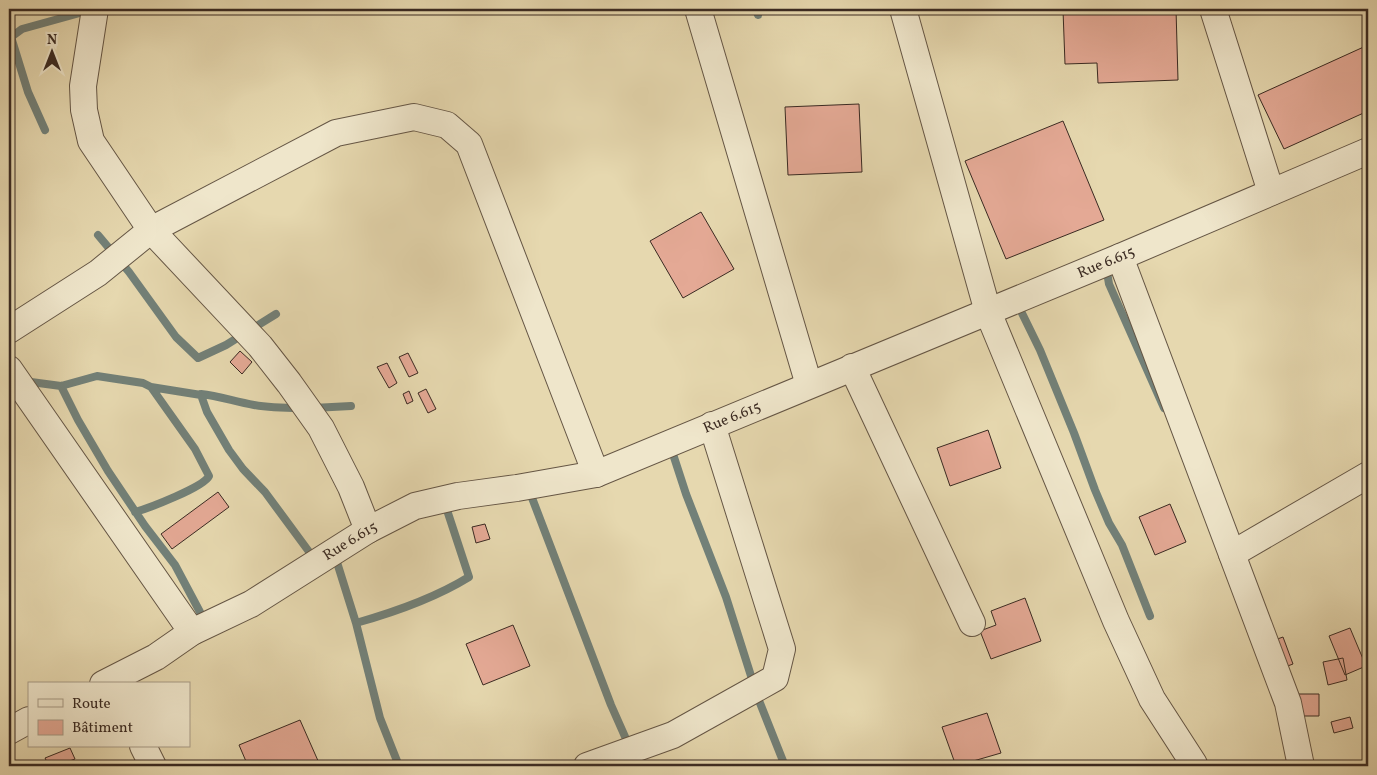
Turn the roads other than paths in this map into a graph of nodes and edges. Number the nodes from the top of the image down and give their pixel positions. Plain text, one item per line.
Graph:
1 (94, 9) edge
2 (698, 9) edge
3 (903, 9) edge
4 (1213, 9) edge
5 (1368, 151) edge
6 (1271, 192) junction
7 (151, 230) junction
8 (1120, 257) junction
9 (988, 312) junction
10 (9, 330) edge
11 (852, 367) junction
12 (9, 369) edge
13 (809, 385) junction
14 (712, 425) junction
15 (596, 474) junction
16 (1368, 475) edge
17 (368, 530) junction
18 (1232, 554) junction
19 (972, 623) dead end
20 (192, 632) junction
21 (109, 682) edge
22 (28, 721) edge
23 (9, 732) edge
24 (144, 748) edge
25 (1194, 764) dead end
26 (153, 766) edge
27 (587, 766) edge
28 (1301, 766) edge

1 - 7 street
2 - 13 street
3 - 9 street
4 - 6 street
5 - 6 street, Rue 6.615
6 - 8 street, Rue 6.615
7 - 10 street
7 - 15 street
7 - 17 street
8 - 9 street, Rue 6.615
8 - 18 street
9 - 11 street, Rue 6.615
9 - 25 street
11 - 13 street, Rue 6.615
11 - 19 street
12 - 20 street
13 - 14 street, Rue 6.615
14 - 15 street, Rue 6.615
14 - 27 street
15 - 17 street, Rue 6.615
16 - 18 street
17 - 20 street, Rue 6.615
18 - 28 street
20 - 21 street, Rue 6.615
22 - 23 street
24 - 26 street

